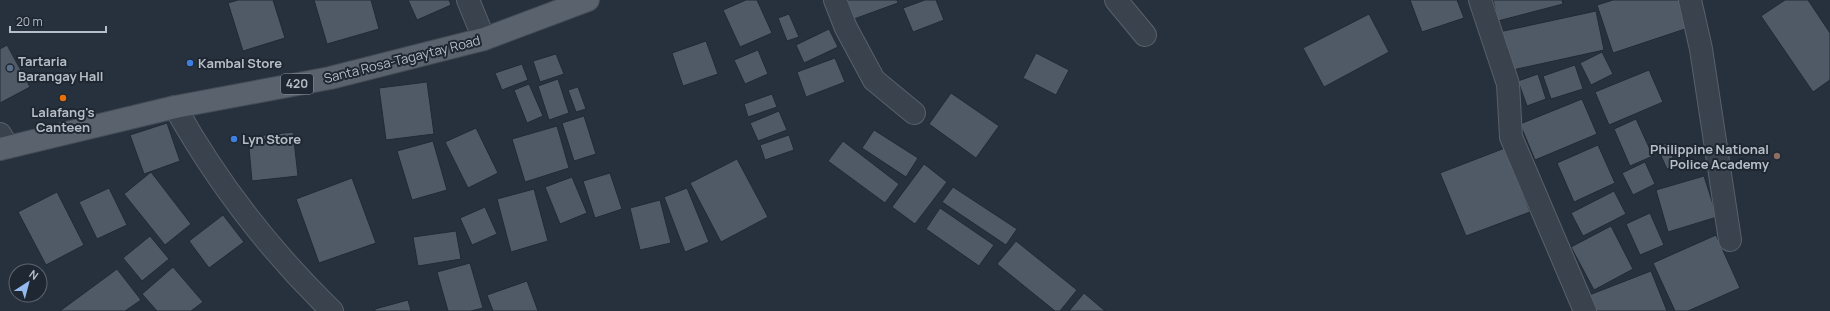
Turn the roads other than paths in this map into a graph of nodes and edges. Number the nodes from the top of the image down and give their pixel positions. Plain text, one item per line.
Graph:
1 (468, 0) edge
2 (588, 0) edge
3 (835, 0) edge
4 (1116, 0) edge
5 (1480, 0) edge
6 (1690, 0) edge
7 (1145, 35) dead end
8 (484, 39) junction
9 (175, 107) junction
10 (914, 113) dead end
11 (3, 144) edge
12 (1730, 240) dead end
13 (332, 311) edge
14 (1585, 311) edge

1 - 8 street
2 - 8 main road, Santa Rosa-Tagaytay Road / 420
3 - 10 street
4 - 7 street
5 - 14 street
6 - 12 street
8 - 9 main road, Santa Rosa-Tagaytay Road / 420
9 - 11 main road, Santa Rosa-Tagaytay Road / 420
9 - 13 street

